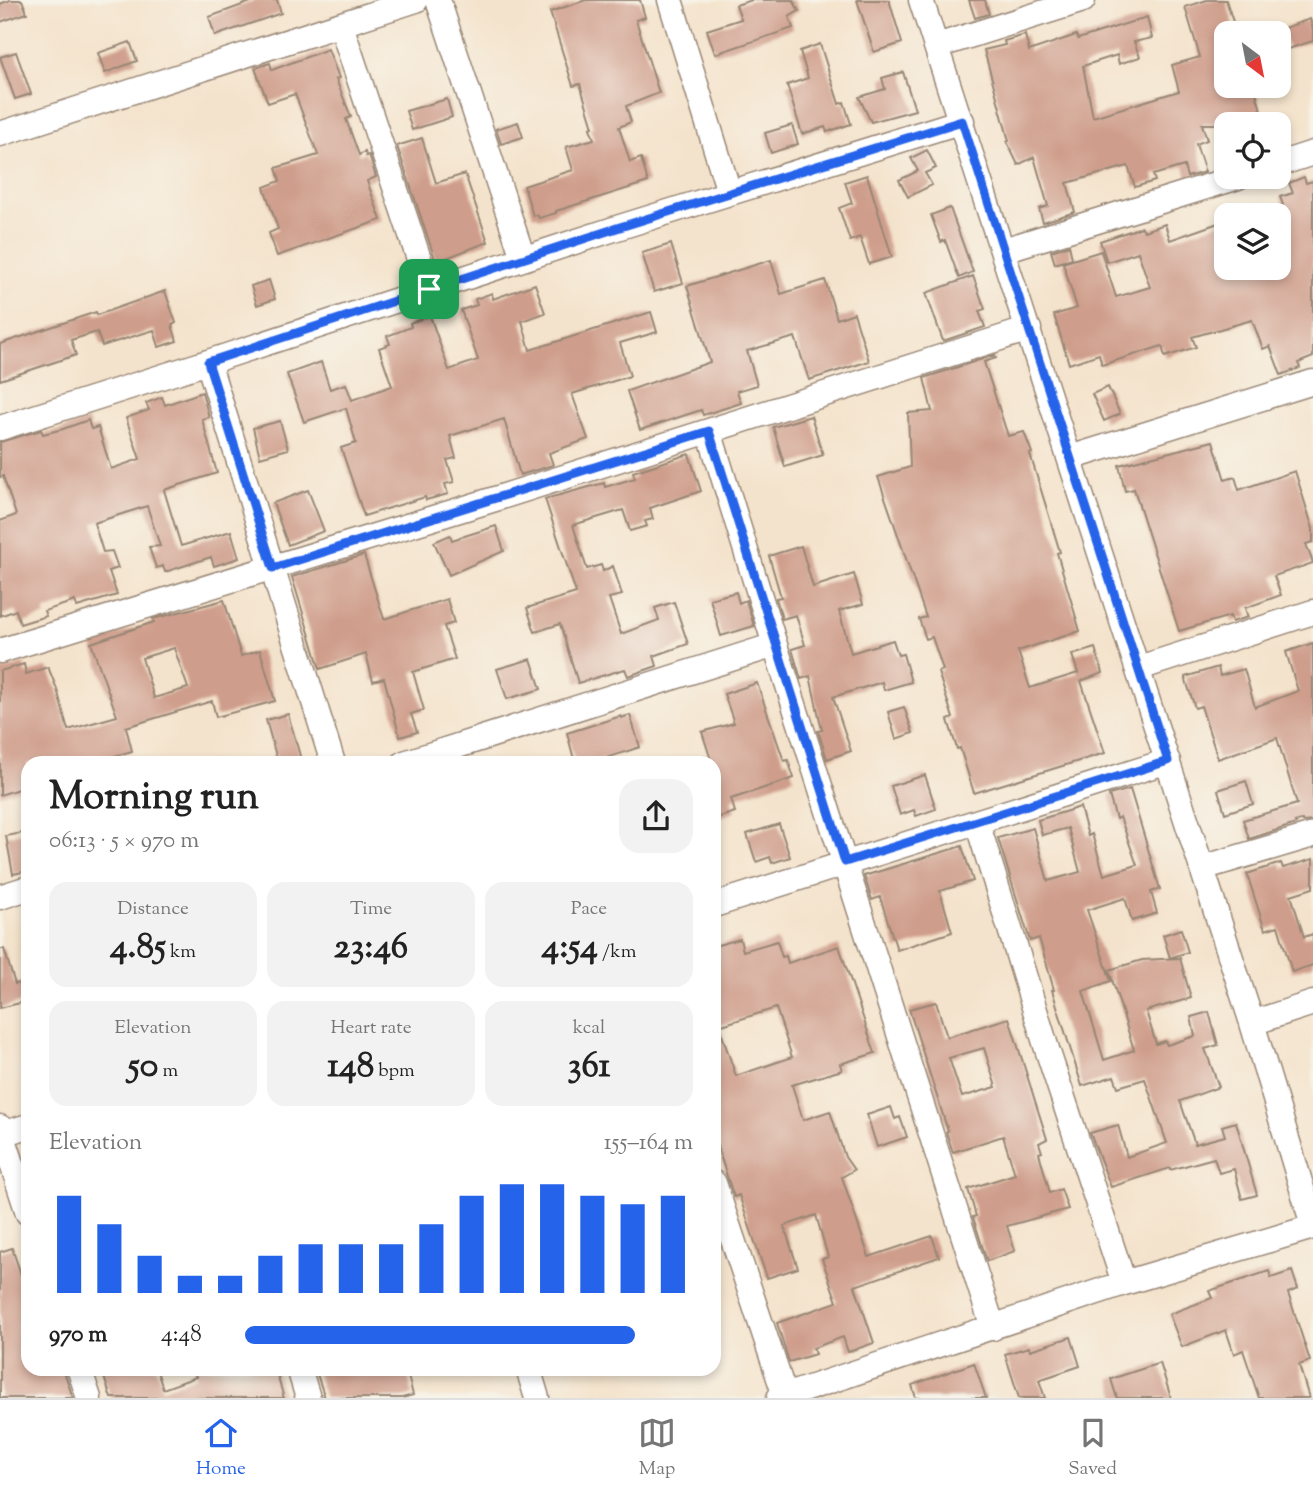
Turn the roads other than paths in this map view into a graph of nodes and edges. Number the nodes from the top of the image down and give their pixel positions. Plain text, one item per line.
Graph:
1 (416, 0) edge
2 (438, 0) edge
3 (670, 0) edge
4 (921, 0) edge
5 (1083, 0) edge
6 (341, 25) junction
7 (937, 46) junction
8 (962, 121) junction
9 (0, 134) edge
10 (1313, 153) edge
11 (1291, 160) edge
12 (1214, 184) edge
13 (729, 192) junction
14 (1004, 250) junction
15 (523, 258) junction
16 (429, 289) junction
17 (1029, 329) junction
18 (208, 362) junction
19 (1313, 382) edge
20 (0, 428) edge
21 (709, 431) junction
22 (1070, 458) junction
23 (273, 568) junction
24 (1313, 612) edge
25 (775, 645) junction
26 (0, 651) edge
27 (1139, 668) junction
28 (331, 756) edge
29 (426, 756) edge
30 (1168, 761) junction
31 (977, 822) junction
32 (1313, 835) edge
33 (845, 862) junction
34 (1202, 869) junction
35 (21, 890) edge
36 (0, 897) edge
37 (721, 903) edge
38 (1313, 1003) edge
39 (1252, 1023) junction
40 (21, 1128) edge
41 (1, 1132) edge
42 (21, 1192) edge
43 (721, 1204) edge
44 (1313, 1226) edge
45 (1124, 1283) junction
46 (993, 1328) junction
47 (82, 1376) edge
48 (301, 1376) edge
49 (530, 1376) edge
50 (782, 1397) edge
51 (89, 1398) edge
52 (308, 1398) edge
53 (537, 1398) edge

1 - 6 street
2 - 15 street
3 - 13 street
4 - 7 street
5 - 7 street
6 - 9 street
6 - 16 street
7 - 8 street
8 - 13 street
8 - 14 street
10 - 11 street
12 - 14 street
13 - 15 street
14 - 17 street
15 - 16 street
16 - 18 street
17 - 21 street
17 - 22 street
18 - 20 street
18 - 23 street
19 - 22 street
21 - 23 street
21 - 25 street
22 - 27 street
23 - 26 street
23 - 28 street
24 - 27 street
25 - 29 street
25 - 33 street
27 - 30 street
30 - 31 street
30 - 34 street
31 - 33 street
31 - 45 street
32 - 34 street
33 - 37 street
33 - 46 street
34 - 39 street
35 - 36 street
38 - 39 street
39 - 44 street
40 - 41 street
41 - 42 street
43 - 50 street
44 - 45 street
45 - 46 street
46 - 50 street
47 - 51 street
48 - 52 street
49 - 53 street

